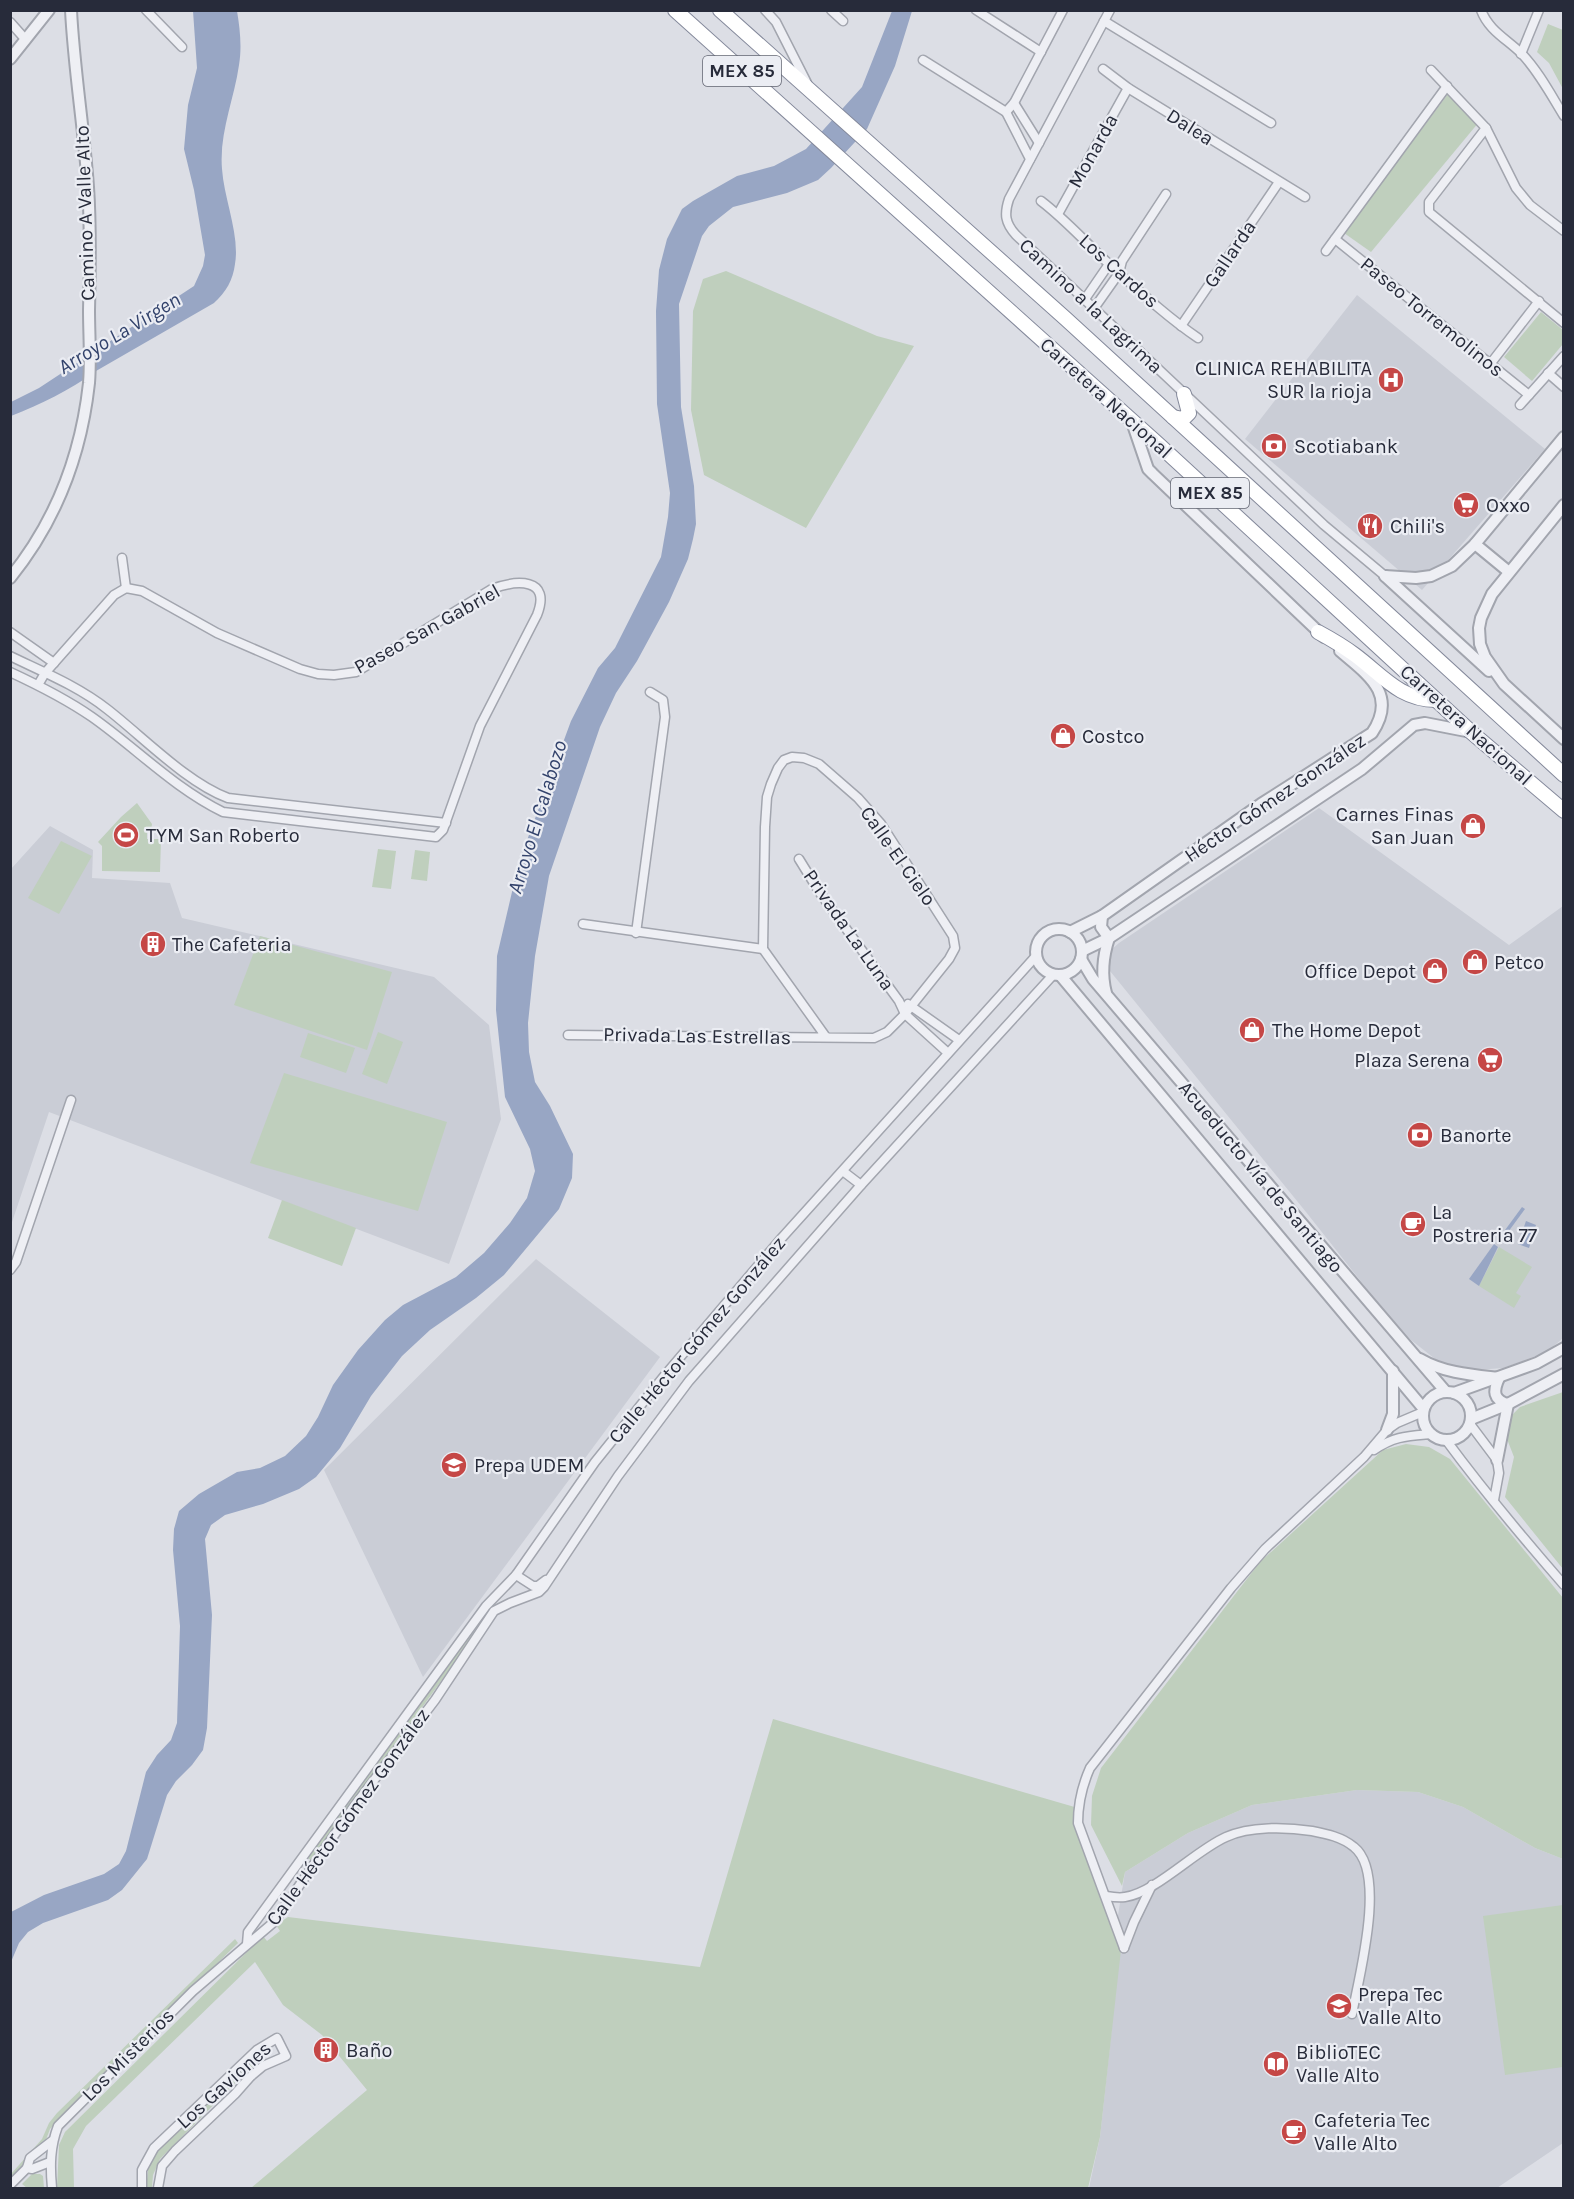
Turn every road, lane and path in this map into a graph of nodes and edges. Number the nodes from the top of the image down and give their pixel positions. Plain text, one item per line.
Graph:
1 (49, 10) edge
2 (71, 10) edge
3 (146, 10) edge
4 (675, 10) edge
5 (720, 10) edge
6 (765, 10) edge
7 (831, 10) edge
8 (976, 10) edge
9 (1063, 10) edge
10 (1110, 10) edge
11 (1481, 10) edge
12 (1539, 10) edge
13 (843, 21) dead end
14 (1104, 21) junction
15 (10, 22) edge
16 (26, 40) junction
17 (182, 47) dead end
18 (1041, 52) junction
19 (1521, 54) junction
20 (10, 59) edge
21 (922, 60) dead end
22 (1103, 69) dead end
23 (1431, 70) dead end
24 (1447, 86) junction
25 (1128, 88) junction
26 (813, 94) junction
27 (1014, 103) junction
28 (1006, 112) junction
29 (1563, 116) edge
30 (1271, 123) dead end
31 (1486, 128) junction
32 (1039, 143) junction
33 (1030, 159) junction
34 (1279, 182) junction
35 (1166, 194) dead end
36 (1305, 197) dead end
37 (1041, 201) dead end
38 (1058, 214) junction
39 (1563, 231) edge
40 (1335, 239) junction
41 (1326, 251) dead end
42 (1122, 261) junction
43 (1109, 264) junction
44 (1119, 273) junction
45 (1085, 298) junction
46 (1539, 301) junction
47 (1095, 308) junction
48 (1563, 323) edge
49 (1181, 326) junction
50 (1198, 338) dead end
51 (1563, 359) edge
52 (1491, 363) junction
53 (1548, 373) junction
54 (1563, 387) edge
55 (1184, 394) junction
56 (1529, 395) junction
57 (1520, 405) dead end
58 (1173, 417) junction
59 (1132, 421) junction
60 (1563, 436) edge
61 (1563, 505) edge
62 (1475, 544) junction
63 (122, 558) dead end
64 (1509, 572) junction
65 (1385, 576) junction
66 (10, 578) edge
67 (126, 588) junction
68 (10, 632) edge
69 (1318, 632) junction
70 (10, 656) edge
71 (54, 663) junction
72 (10, 672) edge
73 (45, 673) junction
74 (1504, 684) junction
75 (38, 685) junction
76 (650, 692) dead end
77 (1436, 700) junction
78 (135, 732) junction
79 (1471, 732) junction
80 (1563, 739) edge
81 (125, 743) junction
82 (1563, 775) edge
83 (228, 798) junction
84 (327, 809) junction
85 (1563, 811) edge
86 (223, 812) junction
87 (446, 823) junction
88 (325, 824) junction
89 (799, 859) dead end
90 (1102, 916) junction
91 (583, 924) dead end
92 (1070, 932) junction
93 (636, 933) junction
94 (1109, 938) junction
95 (763, 949) junction
96 (1082, 955) junction
97 (1036, 956) junction
98 (1056, 975) junction
99 (1107, 996) junction
100 (899, 1001) junction
101 (913, 1005) junction
102 (905, 1014) junction
103 (932, 1019) junction
104 (924, 1030) junction
105 (568, 1035) dead end
106 (826, 1037) junction
107 (959, 1040) junction
108 (948, 1053) junction
109 (71, 1100) dead end
110 (844, 1172) junction
111 (861, 1185) junction
112 (10, 1270) edge
113 (1563, 1348) edge
114 (1412, 1354) junction
115 (1393, 1371) junction
116 (1563, 1374) edge
117 (1499, 1378) junction
118 (1450, 1393) junction
119 (1508, 1404) junction
120 (1423, 1410) junction
121 (1470, 1421) junction
122 (1387, 1431) junction
123 (1431, 1434) junction
124 (1446, 1440) junction
125 (1364, 1457) junction
126 (1497, 1460) junction
127 (1494, 1500) junction
128 (516, 1575) junction
129 (550, 1576) junction
130 (1563, 1585) edge
131 (490, 1609) junction
132 (301, 1859) junction
133 (313, 1868) junction
134 (1152, 1885) junction
135 (1106, 1896) junction
136 (247, 1944) junction
137 (1352, 2014) dead end
138 (52, 2141) junction
139 (50, 2162) junction
140 (27, 2168) junction
141 (10, 2186) edge
142 (52, 2188) edge
143 (142, 2188) edge
144 (158, 2188) edge

1 - 16 street
2 - 66 street, Camino A Valle Alto
3 - 17 street
4 - 59 highway, Carretera Nacional / MEX 85
5 - 26 highway, Carretera Nacional / MEX 85
6 - 26 street
7 - 13 street
8 - 18 street
9 - 18 street
10 - 14 street, Camino a la Lagrima
11 - 19 street
12 - 19 street
14 - 30 street
14 - 32 street, Camino a la Lagrima
15 - 16 street
16 - 20 street
18 - 27 street
19 - 29 street
21 - 28 street
22 - 25 street, Dalea
23 - 24 street
24 - 31 street
24 - 40 street
25 - 34 street, Dalea
25 - 38 street, Monarda
26 - 58 highway, Carretera Nacional / MEX 85
27 - 28 street
27 - 32 street
28 - 33 street
31 - 39 street
31 - 46 street
32 - 33 street, Camino a la Lagrima
33 - 45 street, Camino a la Lagrima
34 - 36 street, Dalea
34 - 49 street, Gallarda
35 - 42 street
37 - 38 street, Los Cardos
38 - 43 street, Los Cardos
40 - 41 street
40 - 52 street, Paseo Torremolinos
42 - 43 street
42 - 44 street
43 - 44 street, Los Cardos
43 - 45 street
44 - 47 street
44 - 49 street, Los Cardos
45 - 47 street, Camino a la Lagrima
46 - 48 street
46 - 52 street
47 - 55 street, Camino a la Lagrima
49 - 50 street, Los Cardos
51 - 53 street
52 - 56 street, Paseo Torremolinos
53 - 54 street
53 - 56 street
55 - 58 highway
55 - 65 street, Camino a la Lagrima
56 - 57 street
58 - 82 highway, Carretera Nacional / MEX 85
59 - 69 street, Héctor Gómez González
59 - 77 highway, Carretera Nacional / MEX 85
60 - 62 street
61 - 64 street
62 - 64 street
62 - 65 street
63 - 67 street
64 - 74 street
65 - 74 street
67 - 71 street
67 - 87 street, Paseo San Gabriel
68 - 71 street
69 - 77 highway
69 - 90 street, Héctor Gómez González
70 - 73 street
71 - 73 street
72 - 75 street
73 - 75 street
73 - 78 street
74 - 80 street
75 - 81 street
76 - 93 street
77 - 79 highway, Carretera Nacional / MEX 85
78 - 81 street
78 - 83 street
79 - 85 highway, Carretera Nacional / MEX 85
79 - 94 street, Héctor Gómez González
81 - 86 street
83 - 84 street
83 - 86 street
84 - 87 street
84 - 88 street
86 - 88 street
87 - 88 street
89 - 100 street, Privada La Luna
90 - 92 street, Héctor Gómez González
90 - 94 street
91 - 93 street
92 - 96 street
92 - 97 street
93 - 95 street
94 - 96 street, Héctor Gómez González
94 - 99 street
95 - 101 street, Calle El Cielo
95 - 106 street
96 - 98 street
96 - 99 street, Acueducto Vía de Santiago
97 - 98 street
97 - 107 street, Calle Héctor Gómez González
98 - 111 street, Calle Héctor Gómez González
98 - 115 street, Acueducto Vía de Santiago
99 - 114 street, Acueducto Vía de Santiago
100 - 101 street, Privada La Luna
100 - 102 street, Privada La Luna
101 - 102 street, Calle El Cielo
101 - 103 street
102 - 104 street
102 - 106 street, Calle El Cielo
103 - 104 street
103 - 107 street
104 - 108 street
105 - 106 street, Privada Las Estrellas
107 - 108 street, Calle Héctor Gómez González
108 - 110 street, Calle Héctor Gómez González
109 - 112 street
110 - 111 street
110 - 128 street, Calle Héctor Gómez González
111 - 129 street, Calle Héctor Gómez González
113 - 117 street
114 - 117 street
114 - 118 street, Acueducto Vía de Santiago
115 - 120 street, Acueducto Vía de Santiago
115 - 122 street
116 - 119 street
117 - 118 street
117 - 119 street
118 - 120 street
118 - 121 street
119 - 121 street
119 - 126 street
120 - 122 street
120 - 123 street
121 - 124 street
121 - 126 street
122 - 125 street
123 - 124 street
123 - 125 street
124 - 127 street
125 - 135 street
126 - 127 street
127 - 130 street
128 - 129 street
128 - 131 street, Calle Héctor Gómez González
129 - 131 street, Calle Héctor Gómez González
131 - 132 street, Calle Héctor Gómez González
131 - 133 street, Calle Héctor Gómez González
132 - 133 street
132 - 136 street, Calle Héctor Gómez González
133 - 136 street, Calle Héctor Gómez González
134 - 135 street
134 - 135 street
134 - 137 street
136 - 138 street, Los Misterios
138 - 139 street, Los Misterios
138 - 140 street
139 - 140 street
139 - 142 street, Los Misterios
140 - 141 street
143 - 144 street, Los Gaviones

